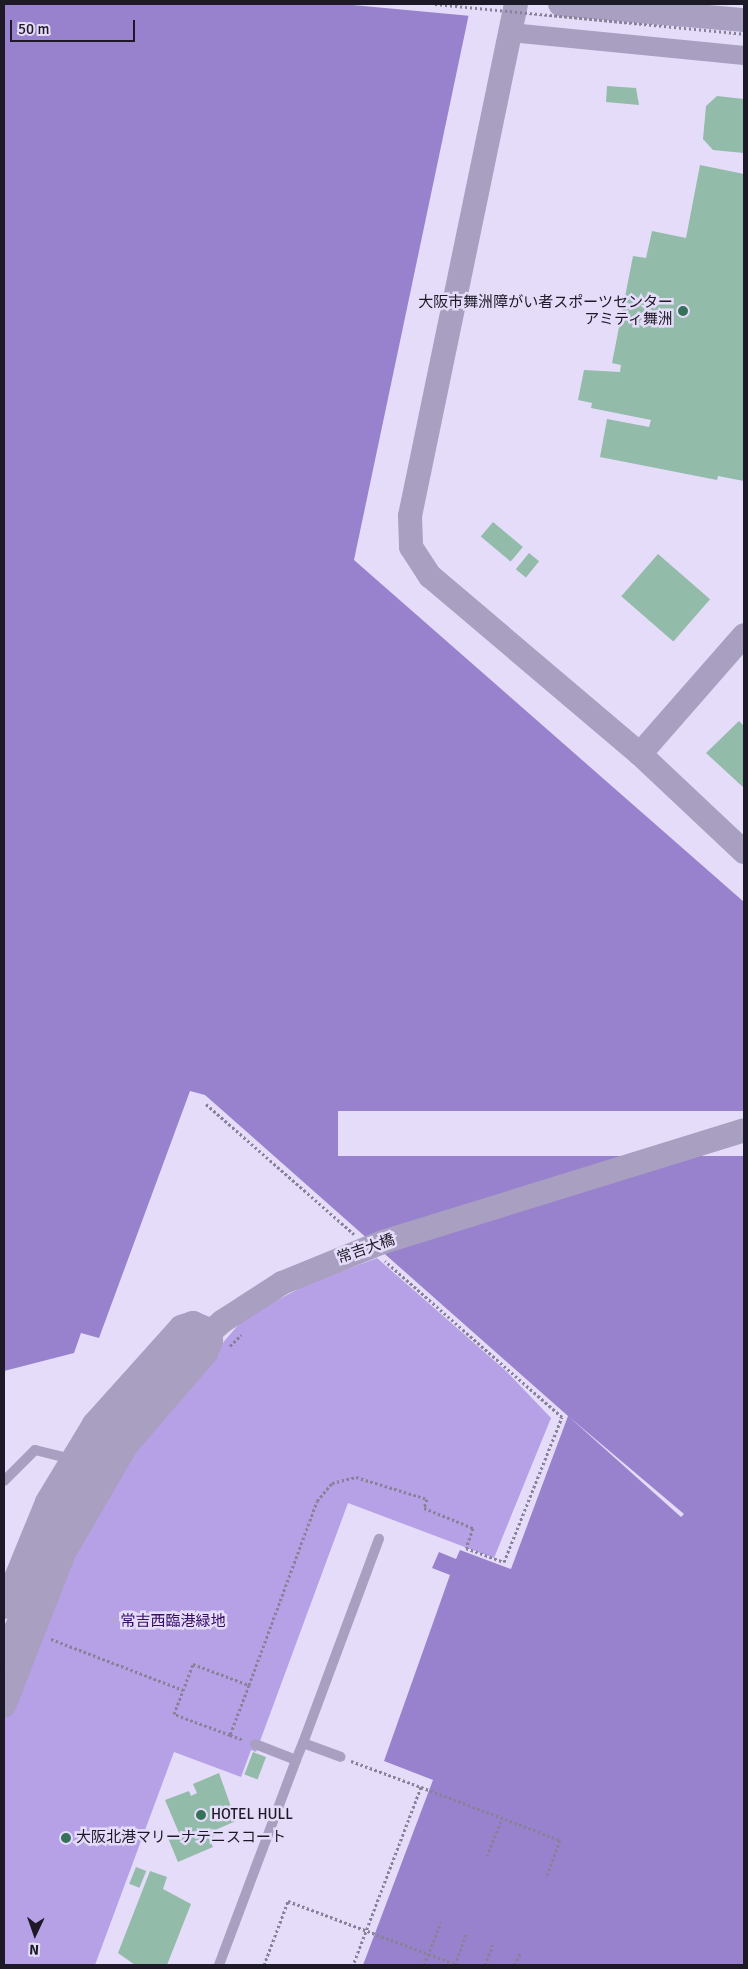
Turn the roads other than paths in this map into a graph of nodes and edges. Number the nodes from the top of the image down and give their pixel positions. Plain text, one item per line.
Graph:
1 (516, 4) edge
2 (560, 4) edge
3 (744, 20) edge
4 (510, 32) junction
5 (744, 55) edge
6 (744, 635) edge
7 (640, 754) junction
8 (744, 852) edge
9 (744, 1130) edge
10 (71, 1459) junction
11 (4, 1481) edge
12 (379, 1539) dead end
13 (4, 1607) edge
14 (4, 1658) edge
15 (4, 1706) edge
16 (302, 1742) junction
17 (255, 1744) dead end
18 (341, 1757) road end
19 (296, 1760) junction
20 (219, 1965) edge

1 - 4 street
2 - 3 street
4 - 5 street
4 - 7 street
6 - 7 street
7 - 8 street
9 - 14 street, 常吉大橋, bridge
10 - 11 lane
10 - 13 street
10 - 15 street
12 - 16 lane
16 - 18 lane
16 - 19 lane
17 - 19 lane
19 - 20 lane

